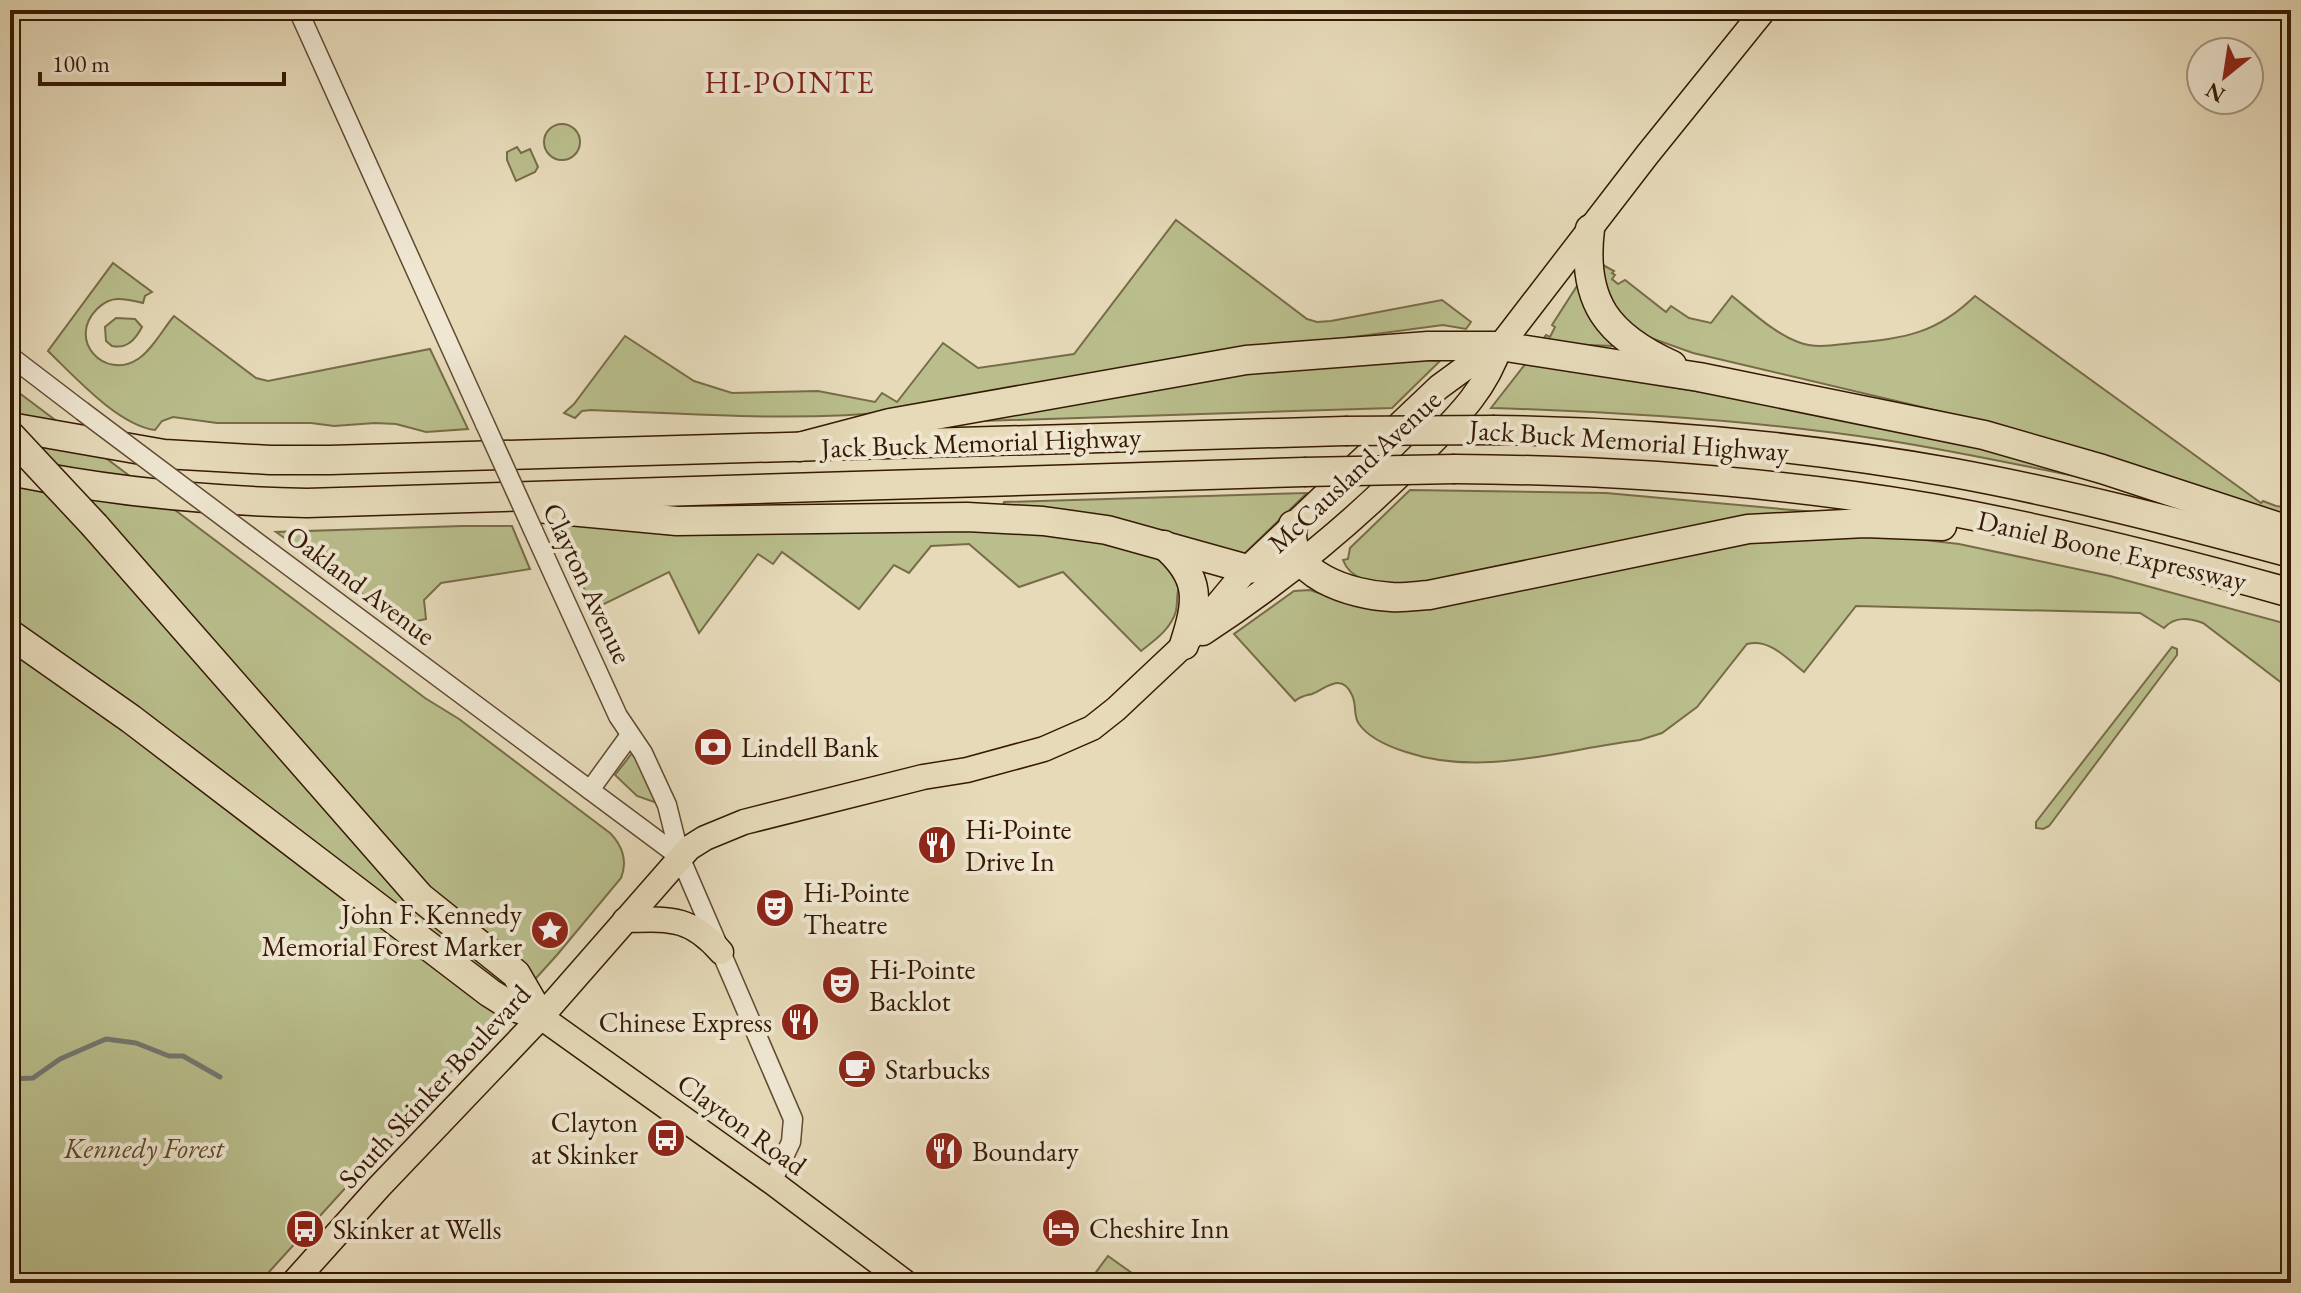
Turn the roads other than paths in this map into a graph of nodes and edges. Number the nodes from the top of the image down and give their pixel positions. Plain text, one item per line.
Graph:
1 (298, 10) edge
2 (1764, 10) edge
3 (1590, 229) junction
4 (1500, 346) junction
5 (10, 356) edge
6 (1699, 377) junction
7 (10, 427) edge
8 (10, 435) edge
9 (799, 447) junction
10 (10, 471) edge
11 (1952, 473) joint
12 (453, 497) junction
13 (1932, 508) joint
14 (1293, 525) junction
15 (2035, 528) junction
16 (2291, 531) edge
17 (1163, 544) junction
18 (2291, 553) edge
19 (1302, 563) junction
20 (1247, 569) junction
21 (2291, 593) edge
22 (10, 634) edge
23 (1184, 645) junction
24 (630, 735) junction
25 (590, 790) junction
26 (680, 857) junction
27 (625, 920) junction
28 (721, 952) junction
29 (541, 1017) junction
30 (772, 1182) junction
31 (293, 1283) edge
32 (906, 1283) edge

1 - 24 street, Clayton Avenue, bridge
2 - 3 main road, McCausland Avenue
3 - 4 main road, McCausland Avenue
3 - 6 highway
4 - 6 highway
4 - 9 highway
4 - 14 main road, McCausland Avenue
4 - 19 main road, McCausland Avenue
5 - 25 street, Oakland Avenue, bridge
6 - 16 highway
7 - 9 highway, Jack Buck Memorial Highway
8 - 29 highway, bridge
9 - 11 highway, Jack Buck Memorial Highway, bridge
10 - 12 highway, Jack Buck Memorial Highway
11 - 18 highway, Daniel Boone Expressway
12 - 13 highway, Jack Buck Memorial Highway, bridge
12 - 17 highway
13 - 15 highway, Daniel Boone Expressway
14 - 19 highway
14 - 20 main road, McCausland Avenue
15 - 19 highway
15 - 21 highway, Daniel Boone Expressway
17 - 20 highway
17 - 23 highway
19 - 20 highway
19 - 23 main road, McCausland Avenue
20 - 23 main road, McCausland Avenue
22 - 29 highway
23 - 26 main road, McCausland Avenue
24 - 25 street
24 - 26 street, Clayton Avenue
25 - 26 street, Oakland Avenue
26 - 27 main road, South Skinker Boulevard
26 - 28 street, Clayton Avenue
27 - 28 main road
27 - 29 main road, South Skinker Boulevard
28 - 30 street, Clayton Avenue
29 - 30 main road, Clayton Road
29 - 31 main road, South Skinker Boulevard
30 - 32 main road, Clayton Road

